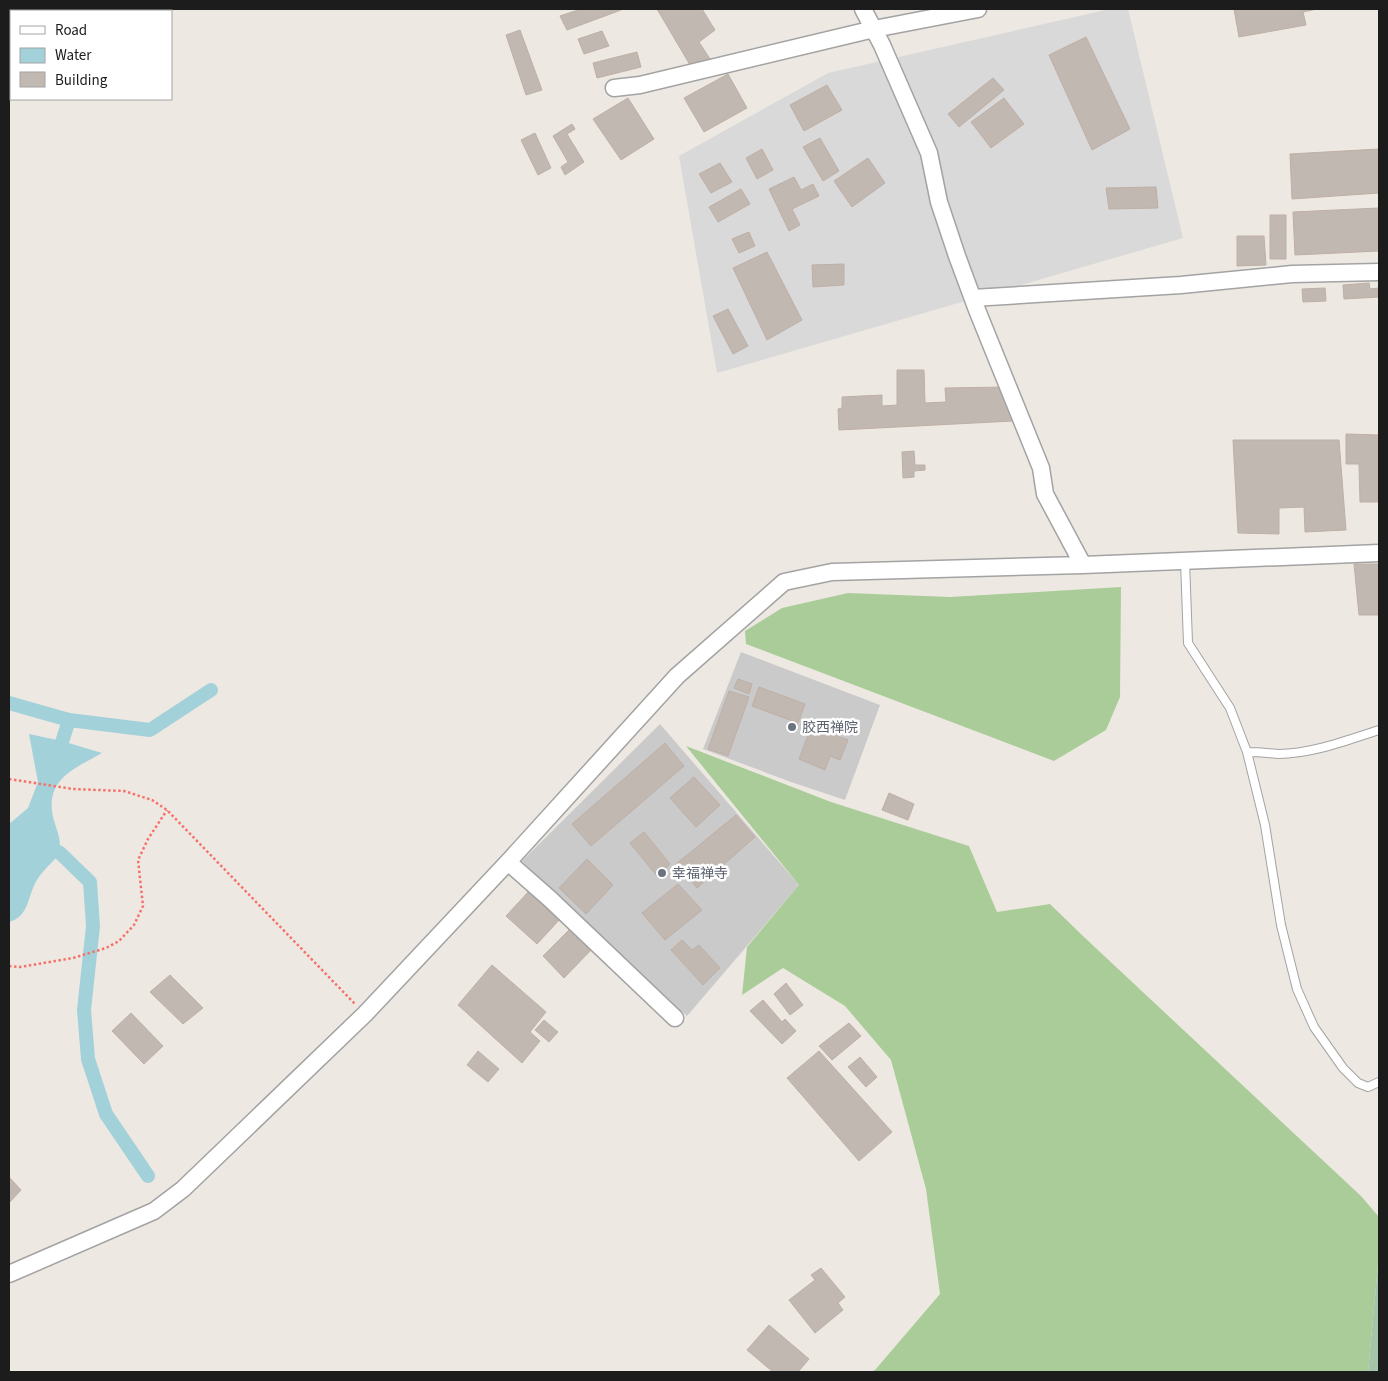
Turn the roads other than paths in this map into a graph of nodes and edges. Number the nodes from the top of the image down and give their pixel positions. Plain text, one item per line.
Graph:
1 (863, 9) edge
2 (978, 9) edge
3 (874, 29) junction
4 (614, 88) dead end
5 (1379, 272) edge
6 (973, 298) junction
7 (1379, 553) edge
8 (1185, 561) junction
9 (1083, 565) junction
10 (1379, 730) edge
11 (1247, 752) junction
12 (508, 862) junction
13 (675, 1018) dead end
14 (1379, 1082) edge
15 (9, 1274) edge

1 - 3 street
2 - 3 street
3 - 4 street
3 - 6 street
5 - 6 street
6 - 9 street
7 - 8 street
8 - 9 street
8 - 11 lane
9 - 12 street
10 - 11 lane
11 - 14 lane
12 - 13 street
12 - 15 street

